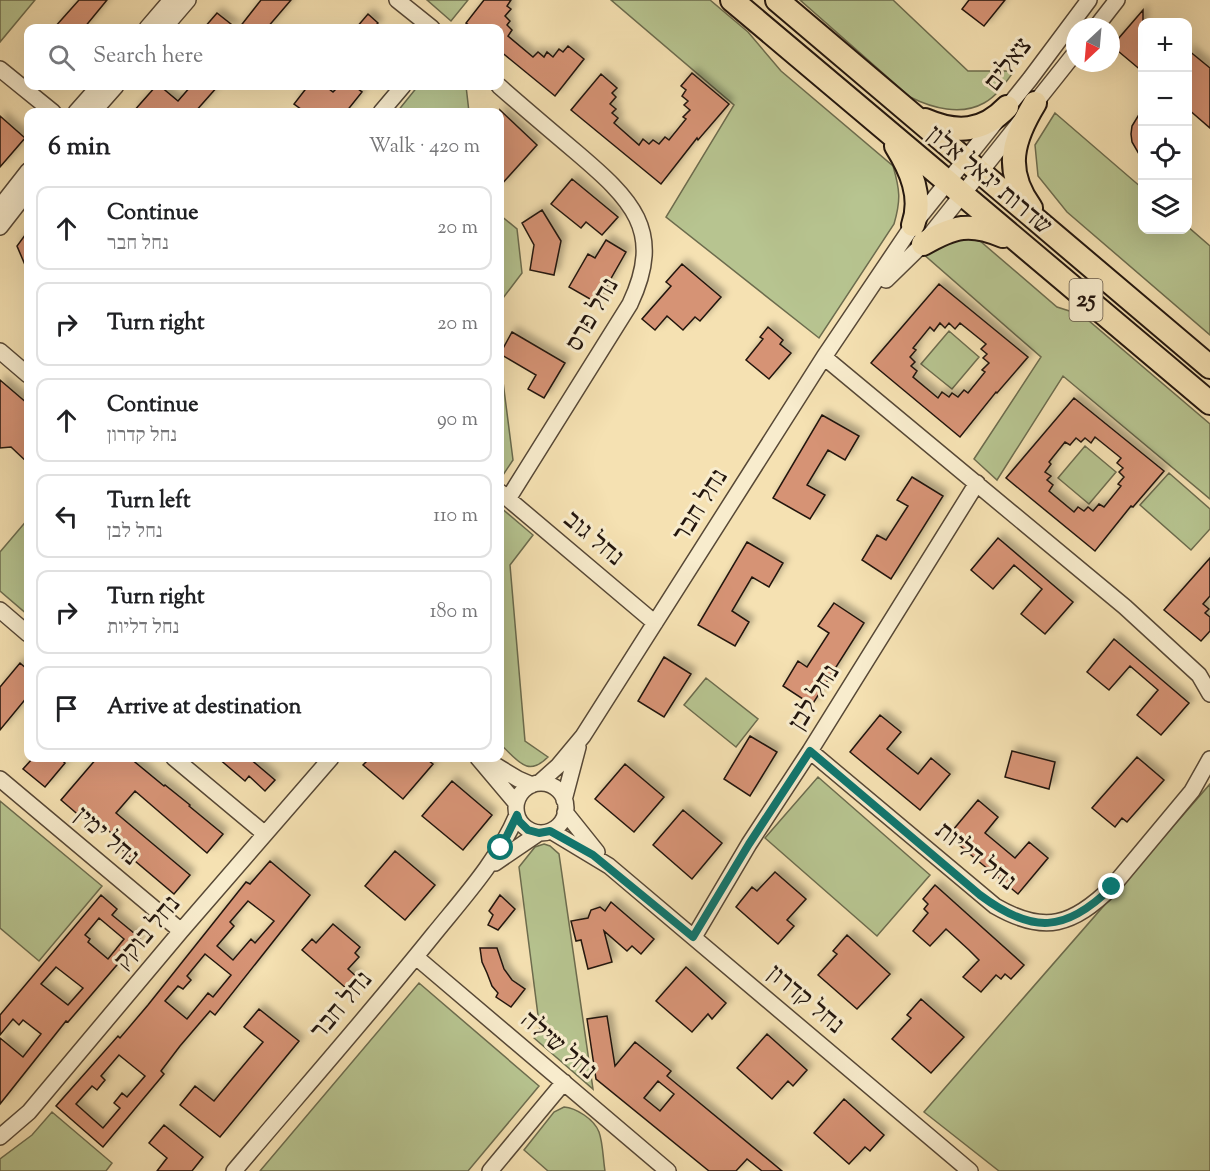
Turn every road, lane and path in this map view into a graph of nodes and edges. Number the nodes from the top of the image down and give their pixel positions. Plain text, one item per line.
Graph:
1 (171, 0) edge
2 (188, 0) edge
3 (398, 0) edge
4 (732, 0) edge
5 (777, 0) edge
6 (1089, 0) edge
7 (1117, 0) edge
8 (1103, 18) edge
9 (150, 24) edge
10 (167, 24) edge
11 (427, 24) edge
12 (1066, 64) edge
13 (0, 69) edge
14 (24, 88) edge
15 (26, 90) edge
16 (95, 90) edge
17 (112, 90) edge
18 (400, 90) edge
19 (504, 90) edge
20 (1035, 103) junction
21 (1007, 107) junction
22 (48, 108) edge
23 (80, 108) edge
24 (97, 108) edge
25 (384, 108) edge
26 (908, 111) junction
27 (887, 132) junction
28 (973, 166) junction
29 (24, 176) edge
30 (954, 189) junction
31 (24, 196) edge
32 (0, 207) edge
33 (0, 226) edge
34 (1048, 230) junction
35 (918, 234) junction
36 (1022, 246) junction
37 (0, 351) edge
38 (824, 357) junction
39 (1210, 367) edge
40 (24, 372) edge
41 (1210, 403) edge
42 (977, 483) junction
43 (504, 495) edge
44 (0, 610) edge
45 (655, 623) junction
46 (24, 631) edge
47 (1210, 694) edge
48 (583, 736) junction
49 (810, 751) junction
50 (1210, 759) edge
51 (179, 762) edge
52 (328, 762) edge
53 (481, 762) edge
54 (490, 762) edge
55 (0, 779) edge
56 (536, 784) junction
57 (564, 806) junction
58 (517, 809) junction
59 (545, 832) junction
60 (265, 834) junction
61 (609, 866) junction
62 (485, 870) junction
63 (181, 931) junction
64 (693, 937) junction
65 (416, 957) junction
66 (564, 1082) junction
67 (0, 1137) edge
68 (234, 1171) edge
69 (490, 1171) edge
70 (668, 1171) edge
71 (970, 1171) edge

1 - 9 street
2 - 10 street
3 - 11 street
4 - 27 highway, שדרות יגאל אלון / 25
5 - 26 highway, שדרות יגאל אלון / 25
6 - 21 street, צאלים
7 - 8 street
12 - 20 street, צאלים
13 - 14 street
15 - 22 street
16 - 23 street
17 - 24 street
18 - 25 street
19 - 43 street, נחל פרס
20 - 28 street, צאלים
20 - 34 highway
21 - 26 highway
21 - 28 street, צאלים
26 - 28 highway, שדרות יגאל אלון / 25
27 - 30 highway, שדרות יגאל אלון / 25
27 - 35 highway
28 - 30 street, נחל חבר
28 - 34 highway, שדרות יגאל אלון / 25
29 - 32 street
30 - 35 street, נחל חבר
30 - 36 highway, שדרות יגאל אלון / 25
31 - 33 street
34 - 39 highway, שדרות יגאל אלון / 25
35 - 36 highway
35 - 38 street, נחל חבר
36 - 41 highway, שדרות יגאל אלון / 25
37 - 40 street
38 - 42 street
38 - 45 street, נחל חבר
42 - 47 street
42 - 49 street, נחל לבן
43 - 45 street, נחל גוב
44 - 46 street
45 - 48 street, נחל חבר
48 - 56 street, נחל חבר
48 - 57 street, נחל חבר
49 - 50 street, נחל דליות
49 - 64 street, נחל לבן
51 - 60 street
52 - 60 street, נחל בוקק
53 - 58 street
54 - 56 street
55 - 63 street, נחל ימין
56 - 57 street
56 - 58 street
57 - 59 street
57 - 61 street, נחל קדרון
58 - 59 street
58 - 62 street, נחל חבר
59 - 61 street, נחל קדרון
59 - 62 street, נחל חבר
60 - 63 street, נחל בוקק
61 - 64 street, נחל קדרון
62 - 65 street, נחל חבר
63 - 67 street, נחל בוקק
64 - 71 street, נחל קדרון
65 - 66 street, נחל שילה
65 - 68 street, נחל חבר
66 - 69 street
66 - 70 street, נחל שילה

